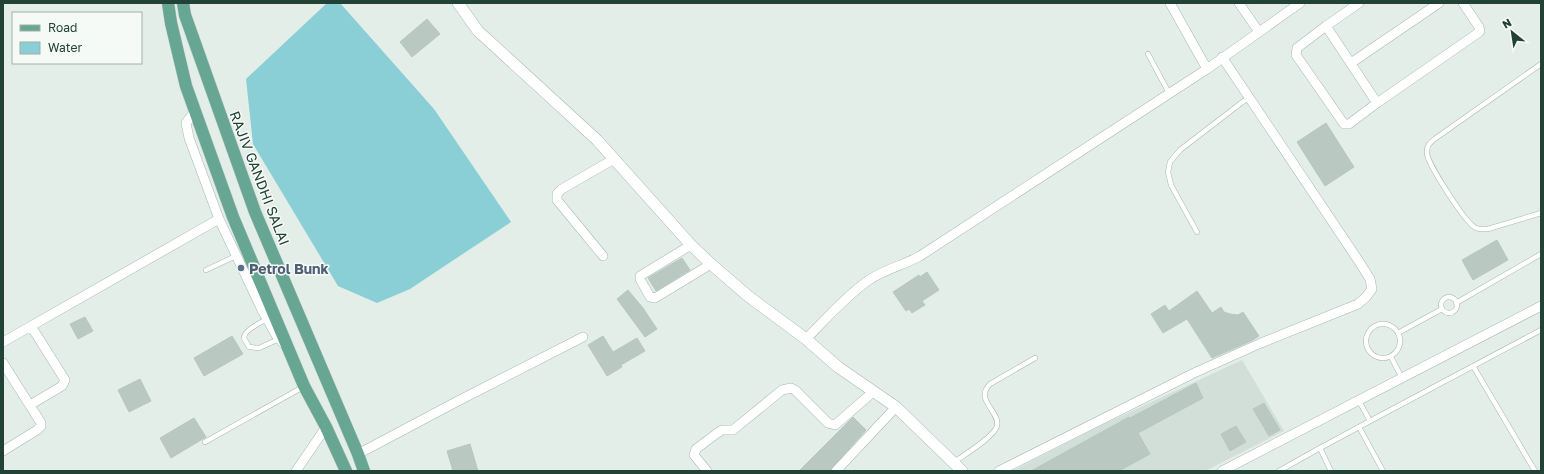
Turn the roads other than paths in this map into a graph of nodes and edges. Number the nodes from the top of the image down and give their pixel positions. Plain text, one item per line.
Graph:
1 (168, 3) edge
2 (183, 3) edge
3 (458, 3) edge
4 (1170, 3) edge
5 (1239, 3) edge
6 (1359, 3) edge
7 (1439, 3) edge
8 (1463, 3) edge
9 (1294, 5) edge
10 (1326, 26) junction
11 (1259, 32) junction
12 (1148, 54) dead end
13 (1222, 57) junction
14 (1351, 63) junction
15 (1541, 64) edge
16 (1206, 69) junction
17 (1169, 93) junction
18 (1249, 97) junction
19 (1378, 103) junction
20 (195, 111) junction
21 (614, 159) junction
22 (1541, 213) edge
23 (219, 219) junction
24 (1197, 232) dead end
25 (691, 245) junction
26 (1541, 254) edge
27 (236, 256) junction
28 (603, 256) dead end
29 (711, 264) junction
30 (206, 270) dead end
31 (1456, 303) junction
32 (1541, 306) edge
33 (1442, 309) junction
34 (267, 319) junction
35 (31, 326) junction
36 (1541, 330) edge
37 (1398, 333) junction
38 (583, 337) dead end
39 (279, 338) junction
40 (806, 339) junction
41 (3, 342) edge
42 (289, 349) junction
43 (1391, 357) junction
44 (1035, 358) dead end
45 (3, 362) edge
46 (1473, 366) junction
47 (1403, 378) junction
48 (304, 386) junction
49 (873, 392) junction
50 (1359, 401) junction
51 (30, 405) junction
52 (896, 407) junction
53 (1370, 421) junction
54 (326, 427) junction
55 (1359, 427) junction
56 (205, 442) dead end
57 (1320, 448) junction
58 (3, 451) edge
59 (361, 462) edge
60 (954, 462) junction
61 (344, 468) edge
62 (296, 471) edge
63 (707, 471) edge
64 (836, 471) edge
65 (962, 471) edge
66 (999, 471) edge
67 (1222, 471) edge
68 (1279, 471) edge
69 (1331, 471) edge
70 (1383, 471) edge
71 (1535, 471) edge

1 - 20 main road
2 - 59 main road, RAJIV GANDHI SALAI
3 - 21 street
4 - 16 street
5 - 11 street
6 - 10 street
7 - 14 street
8 - 19 street
9 - 11 street
10 - 14 street
10 - 19 street
11 - 13 street
12 - 17 lane
13 - 16 street
13 - 18 street
14 - 19 street
15 - 22 lane
16 - 17 street
17 - 40 street
18 - 24 lane
18 - 66 street
20 - 23 street
20 - 42 main road
21 - 25 street
21 - 28 street
23 - 27 street
23 - 35 street
25 - 29 street
25 - 29 street
26 - 31 lane
27 - 30 lane
27 - 34 street
29 - 40 street
31 - 33 lane
31 - 33 lane
32 - 47 street
33 - 37 lane
34 - 39 street
34 - 39 lane
35 - 41 street
35 - 51 street
36 - 46 lane
37 - 43 lane
37 - 43 lane
38 - 59 street
39 - 42 street
40 - 49 street
42 - 48 main road
43 - 47 lane
44 - 60 lane
45 - 51 street
46 - 53 lane
46 - 71 lane
47 - 50 street
48 - 54 main road
48 - 56 lane
49 - 52 street
49 - 63 street
50 - 53 lane
50 - 67 street
51 - 58 street
52 - 60 street
52 - 64 street
53 - 55 lane
54 - 61 main road
54 - 62 street
55 - 57 lane
55 - 70 lane
57 - 68 lane
57 - 69 lane
60 - 65 street

